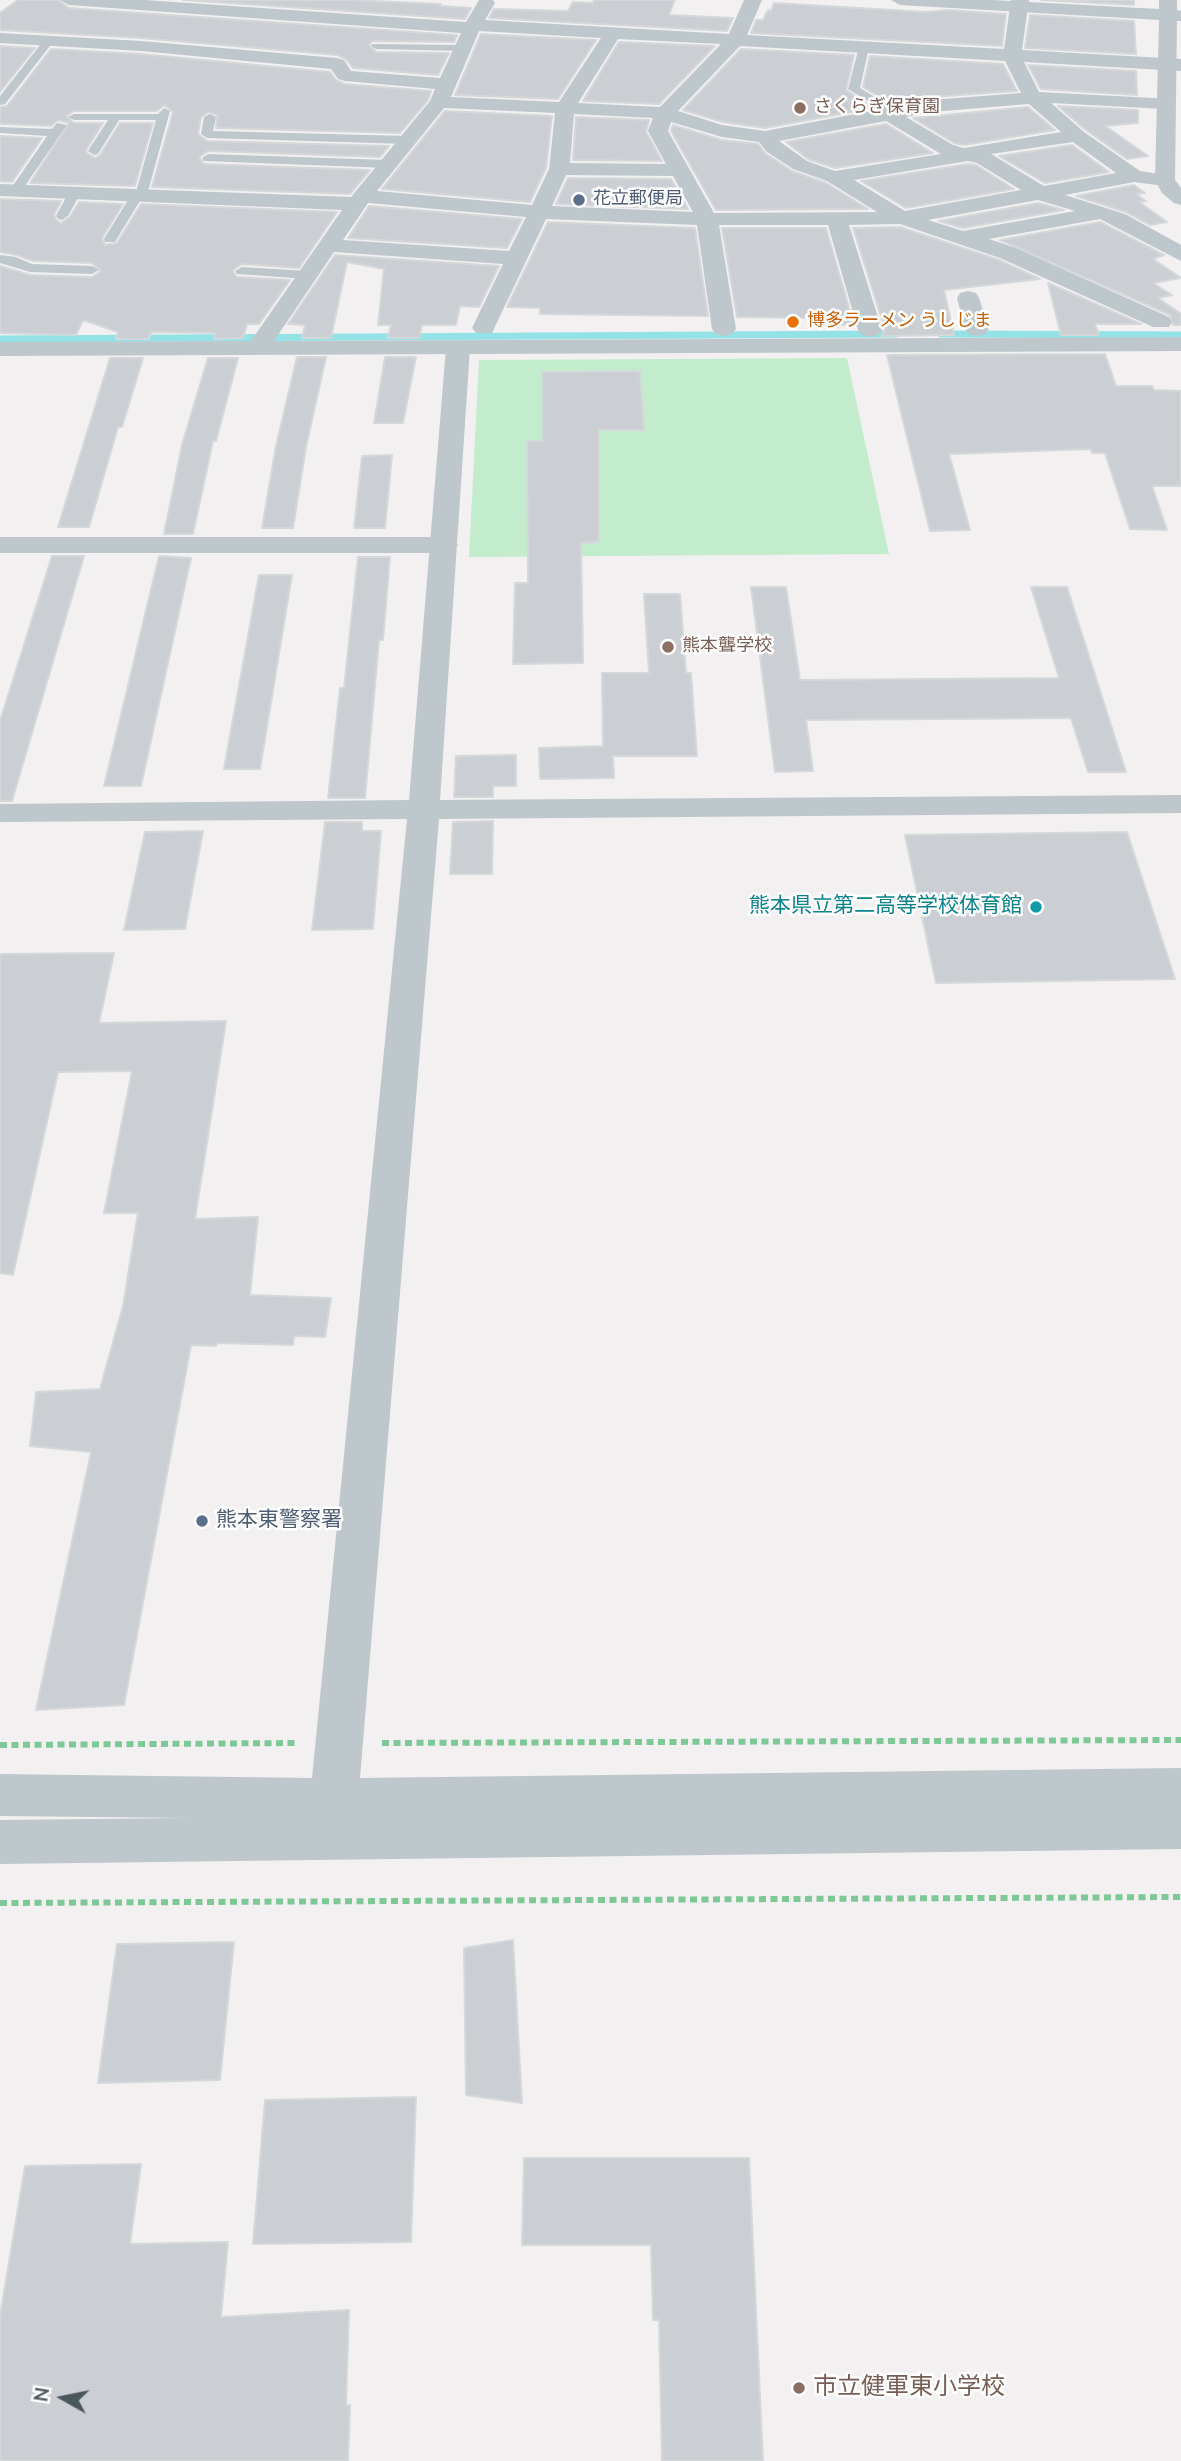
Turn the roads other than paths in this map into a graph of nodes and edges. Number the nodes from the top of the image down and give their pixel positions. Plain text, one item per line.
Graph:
1 (69, 0) edge
2 (488, 0) edge
3 (754, 0) edge
4 (900, 0) edge
5 (1020, 4) edge
6 (1172, 10) edge
7 (472, 27) junction
8 (613, 33) junction
9 (0, 38) edge
10 (736, 40) junction
11 (48, 42) junction
12 (376, 46) dead end
13 (864, 47) junction
14 (463, 48) junction
15 (1012, 55) junction
16 (1173, 64) edge
17 (443, 93) junction
18 (1032, 97) junction
19 (1, 102) edge
20 (565, 108) junction
21 (891, 113) junction
22 (1171, 114) edge
23 (74, 117) dead end
24 (210, 117) dead end
25 (115, 118) junction
26 (662, 122) junction
27 (0, 130) edge
28 (631, 131) dead end
29 (1077, 136) junction
30 (765, 137) junction
31 (407, 139) junction
32 (212, 144) dead end
33 (94, 151) dead end
34 (965, 154) junction
35 (208, 158) junction
36 (388, 164) junction
37 (559, 169) junction
38 (678, 170) junction
39 (202, 174) dead end
40 (1134, 176) junction
41 (834, 177) junction
42 (1174, 189) edge
43 (8, 190) edge
44 (75, 192) junction
45 (1042, 194) junction
46 (139, 195) junction
47 (359, 200) junction
48 (540, 212) junction
49 (1102, 213) junction
50 (62, 216) dead end
51 (902, 218) junction
52 (707, 219) junction
53 (837, 219) junction
54 (960, 238) junction
55 (110, 239) dead end
56 (328, 245) junction
57 (1181, 254) edge
58 (517, 258) junction
59 (0, 259) edge
60 (92, 270) dead end
61 (242, 271) dead end
62 (308, 275) junction
63 (968, 298) dead end
64 (1171, 319) edge
65 (724, 329) junction
66 (977, 329) junction
67 (870, 330) junction
68 (471, 338) junction
69 (790, 338) junction
70 (264, 339) junction
71 (1181, 344) edge
72 (1, 351) edge
73 (0, 545) edge
74 (445, 545) junction
75 (1181, 804) edge
76 (424, 808) junction
77 (0, 813) edge
78 (1181, 1788) edge
79 (0, 1795) edge
80 (332, 1819) junction
81 (1181, 1828) edge
82 (0, 1842) edge

1 - 7 street
2 - 7 street
3 - 10 street
4 - 5 street
5 - 6 street
5 - 15 street
6 - 16 street
7 - 8 street
7 - 14 street
8 - 10 street
8 - 20 street
9 - 11 street
10 - 13 street
10 - 26 street
11 - 17 street
11 - 19 lane
12 - 14 lane
13 - 15 street
13 - 21 lane
14 - 17 street
15 - 16 street
15 - 18 street
16 - 22 street
17 - 20 street
17 - 31 street
18 - 21 street
18 - 22 street
18 - 29 street
20 - 26 street
20 - 37 street
21 - 30 street
21 - 34 street
22 - 42 street
23 - 25 lane
24 - 31 lane
25 - 33 lane
25 - 46 lane
26 - 28 street
26 - 30 street
26 - 38 street
27 - 43 lane
29 - 34 street
29 - 40 street
30 - 41 street
31 - 36 street
32 - 35 lane
34 - 41 street
34 - 45 street
35 - 36 lane
35 - 39 lane
36 - 47 street
37 - 38 street
37 - 48 street
38 - 52 street
40 - 42 street
40 - 45 street
41 - 51 street
43 - 44 street
44 - 46 street
44 - 50 lane
45 - 49 street
45 - 51 street
46 - 47 street
46 - 55 lane
47 - 48 street
47 - 56 street
48 - 52 street
48 - 58 street
49 - 54 street
49 - 57 street
51 - 53 street
51 - 54 street
52 - 53 street
52 - 65 street
53 - 67 street
54 - 64 street
56 - 58 street
56 - 62 street
58 - 68 street
59 - 60 lane
61 - 62 lane
62 - 70 street
63 - 66 street
64 - 66 street
65 - 68 street
65 - 69 street
66 - 67 street
67 - 69 street
68 - 69 street
68 - 70 street
68 - 70 street
68 - 74 street
69 - 71 street
70 - 72 street
73 - 74 street
74 - 76 street
75 - 76 street
76 - 77 street
76 - 80 street
78 - 80 street
79 - 80 street
80 - 81 street
80 - 82 street

